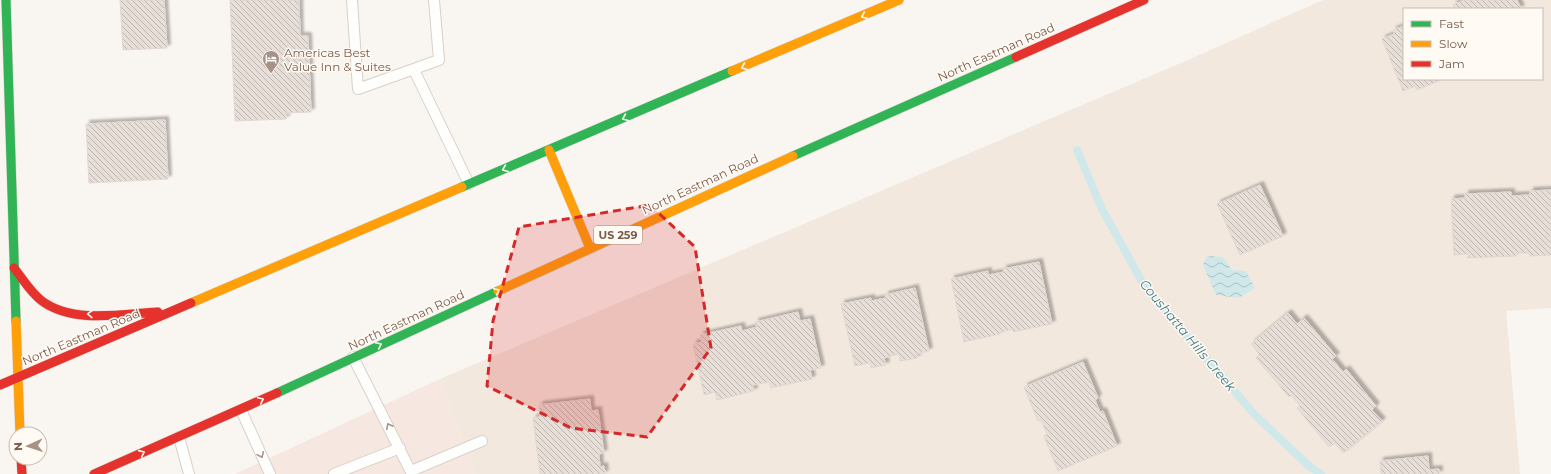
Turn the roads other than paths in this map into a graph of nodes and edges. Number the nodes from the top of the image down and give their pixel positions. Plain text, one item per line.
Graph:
1 (6, 0) edge
2 (352, 0) edge
3 (434, 0) edge
4 (899, 0) edge
5 (1144, 0) edge
6 (414, 70) junction
7 (549, 150) junction
8 (469, 184) junction
9 (590, 248) junction
10 (14, 268) junction
11 (171, 311) junction
12 (353, 357) junction
13 (18, 377) junction
14 (0, 385) edge
15 (241, 410) junction
16 (20, 426) edge
17 (180, 437) junction
18 (482, 441) dead end
19 (400, 448) junction
20 (411, 473) edge
21 (94, 474) edge
22 (189, 474) edge
23 (270, 474) edge
24 (334, 474) edge

1 - 10 main road
2 - 6 lane
3 - 6 lane
4 -> 7 main road, North Eastman Road
5 - 9 main road, North Eastman Road / US 259
6 - 8 lane
7 -> 8 main road, North Eastman Road
7 - 9 main road
8 - 11 main road, North Eastman Road
12 -> 9 main road, North Eastman Road / US 259
11 -> 10 main road
10 - 13 main road
11 - 13 main road, North Eastman Road
15 -> 12 main road, North Eastman Road / US 259
19 -> 12 lane
13 - 14 main road, North Eastman Road
13 - 16 main road
15 - 17 main road, North Eastman Road / US 259
15 -> 23 lane
21 -> 17 main road, North Eastman Road / US 259
17 - 22 lane
18 - 20 lane
19 - 20 lane
19 - 24 lane

